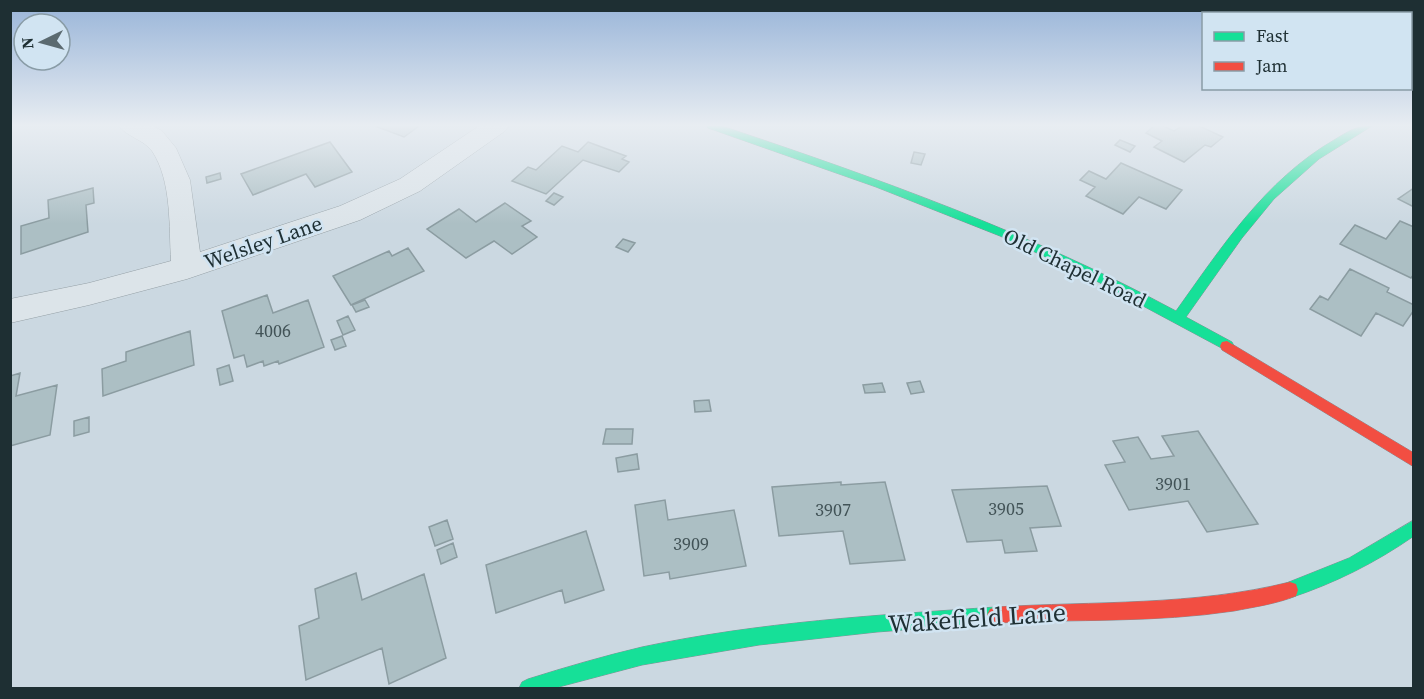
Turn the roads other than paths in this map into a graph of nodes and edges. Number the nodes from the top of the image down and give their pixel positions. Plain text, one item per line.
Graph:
1 (169, 159) edge
2 (448, 159) edge
3 (807, 159) edge
4 (1312, 159) edge
5 (187, 268) junction
6 (10, 311) edge
7 (1178, 318) junction
8 (1413, 461) edge
9 (1413, 527) edge
10 (528, 688) edge

1 - 5 street
2 - 5 street, Welsley Lane
3 - 7 street, Old Chapel Road
4 - 7 street
5 - 6 street, Welsley Lane
7 - 8 street, Old Chapel Road
9 - 10 street, Wakefield Lane

